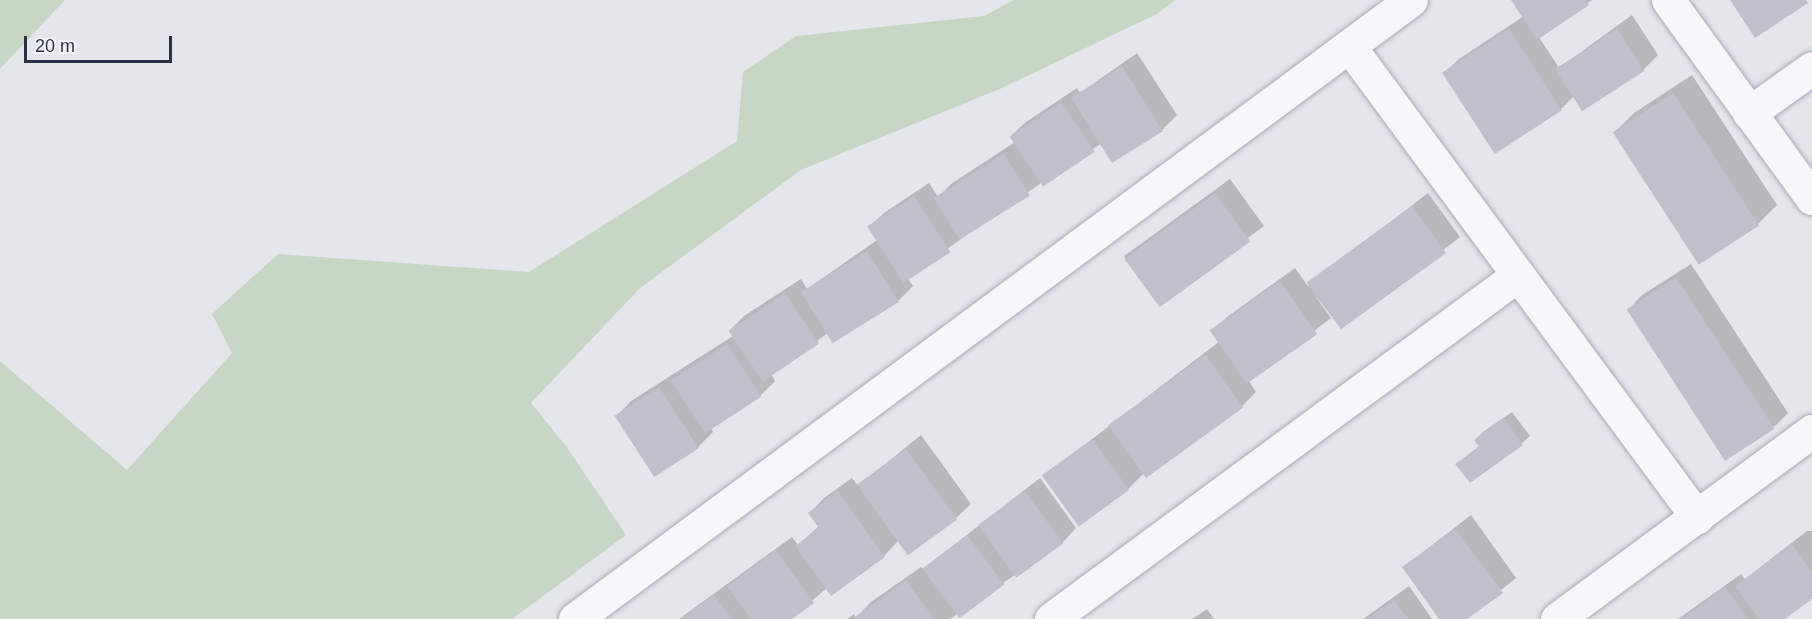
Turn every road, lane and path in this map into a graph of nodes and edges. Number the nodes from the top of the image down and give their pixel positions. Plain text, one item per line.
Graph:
1 (1411, 0) edge
2 (1668, 0) edge
3 (1349, 46) junction
4 (1812, 68) edge
5 (1749, 113) junction
6 (1812, 198) edge
7 (1518, 275) junction
8 (1812, 431) edge
9 (1697, 517) junction
10 (575, 619) edge
11 (1051, 619) edge
12 (1557, 619) edge

1 - 3 street
2 - 5 street
3 - 7 street
3 - 10 street
4 - 5 street
5 - 6 street
7 - 9 street
7 - 11 street
8 - 9 street
9 - 12 street

